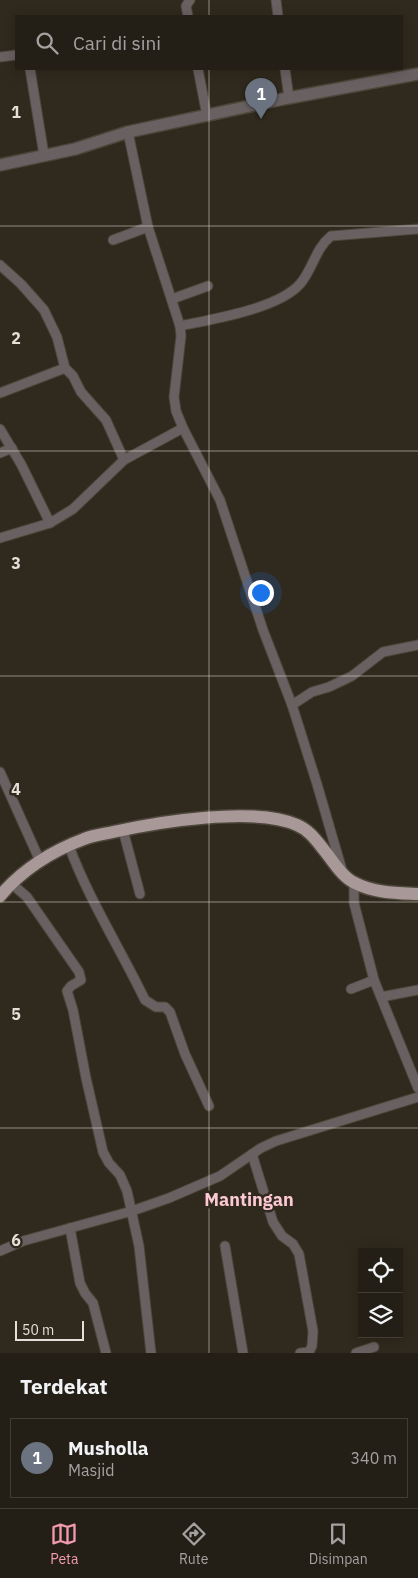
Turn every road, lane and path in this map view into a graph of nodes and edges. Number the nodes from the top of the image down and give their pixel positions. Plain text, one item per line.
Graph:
1 (190, 0) edge
2 (276, 0) edge
3 (188, 15) edge
4 (278, 15) edge
5 (15, 54) edge
6 (0, 57) edge
7 (30, 70) edge
8 (198, 70) edge
9 (285, 70) edge
10 (418, 74) edge
11 (290, 98) junction
12 (207, 116) junction
13 (128, 132) junction
14 (44, 155) junction
15 (0, 164) edge
16 (148, 227) junction
17 (418, 229) edge
18 (113, 240) dead end
19 (0, 265) edge
20 (208, 286) dead end
21 (172, 299) junction
22 (180, 326) junction
23 (66, 368) junction
24 (0, 393) edge
25 (183, 428) junction
26 (0, 429) edge
27 (12, 448) junction
28 (0, 453) edge
29 (124, 460) junction
30 (50, 523) junction
31 (0, 538) edge
32 (418, 645) edge
33 (292, 706) junction
34 (0, 772) edge
35 (123, 830) junction
36 (69, 846) junction
37 (40, 861) junction
38 (343, 873) junction
39 (354, 883) junction
40 (12, 884) junction
41 (0, 894) edge
42 (140, 894) dead end
43 (418, 894) edge
44 (374, 980) junction
45 (351, 989) dead end
46 (418, 990) edge
47 (381, 997) junction
48 (418, 1088) edge
49 (418, 1097) edge
50 (209, 1106) dead end
51 (252, 1154) junction
52 (132, 1211) junction
53 (70, 1228) junction
54 (225, 1246) dead end
55 (0, 1251) edge
56 (374, 1347) dead end
57 (106, 1353) edge
58 (152, 1353) edge
59 (243, 1353) edge
60 (307, 1353) edge
61 (356, 1353) edge

1 - 3 street
2 - 4 street
5 - 6 street
7 - 14 street
8 - 12 street
9 - 11 street
10 - 11 street
11 - 12 street
12 - 13 street
13 - 14 street
13 - 16 street
14 - 15 street
16 - 18 street
16 - 21 street
17 - 22 street
19 - 23 street
20 - 21 street
21 - 22 street
22 - 25 street
23 - 24 street
23 - 29 street
25 - 29 street
25 - 33 street
26 - 27 street
27 - 28 street
27 - 30 street
29 - 30 street
30 - 31 street
32 - 33 street
33 - 38 street
34 - 37 street
35 - 36 main road
35 - 38 main road
35 - 42 street
36 - 37 main road
36 - 50 street
37 - 40 main road
38 - 39 main road
39 - 43 main road
39 - 44 street
40 - 41 main road
40 - 52 street
44 - 45 street
44 - 47 street
46 - 47 street
47 - 48 street
49 - 51 street
51 - 52 street
51 - 60 street
52 - 53 street
52 - 58 street
53 - 55 street
53 - 57 street
54 - 59 street
56 - 61 street

